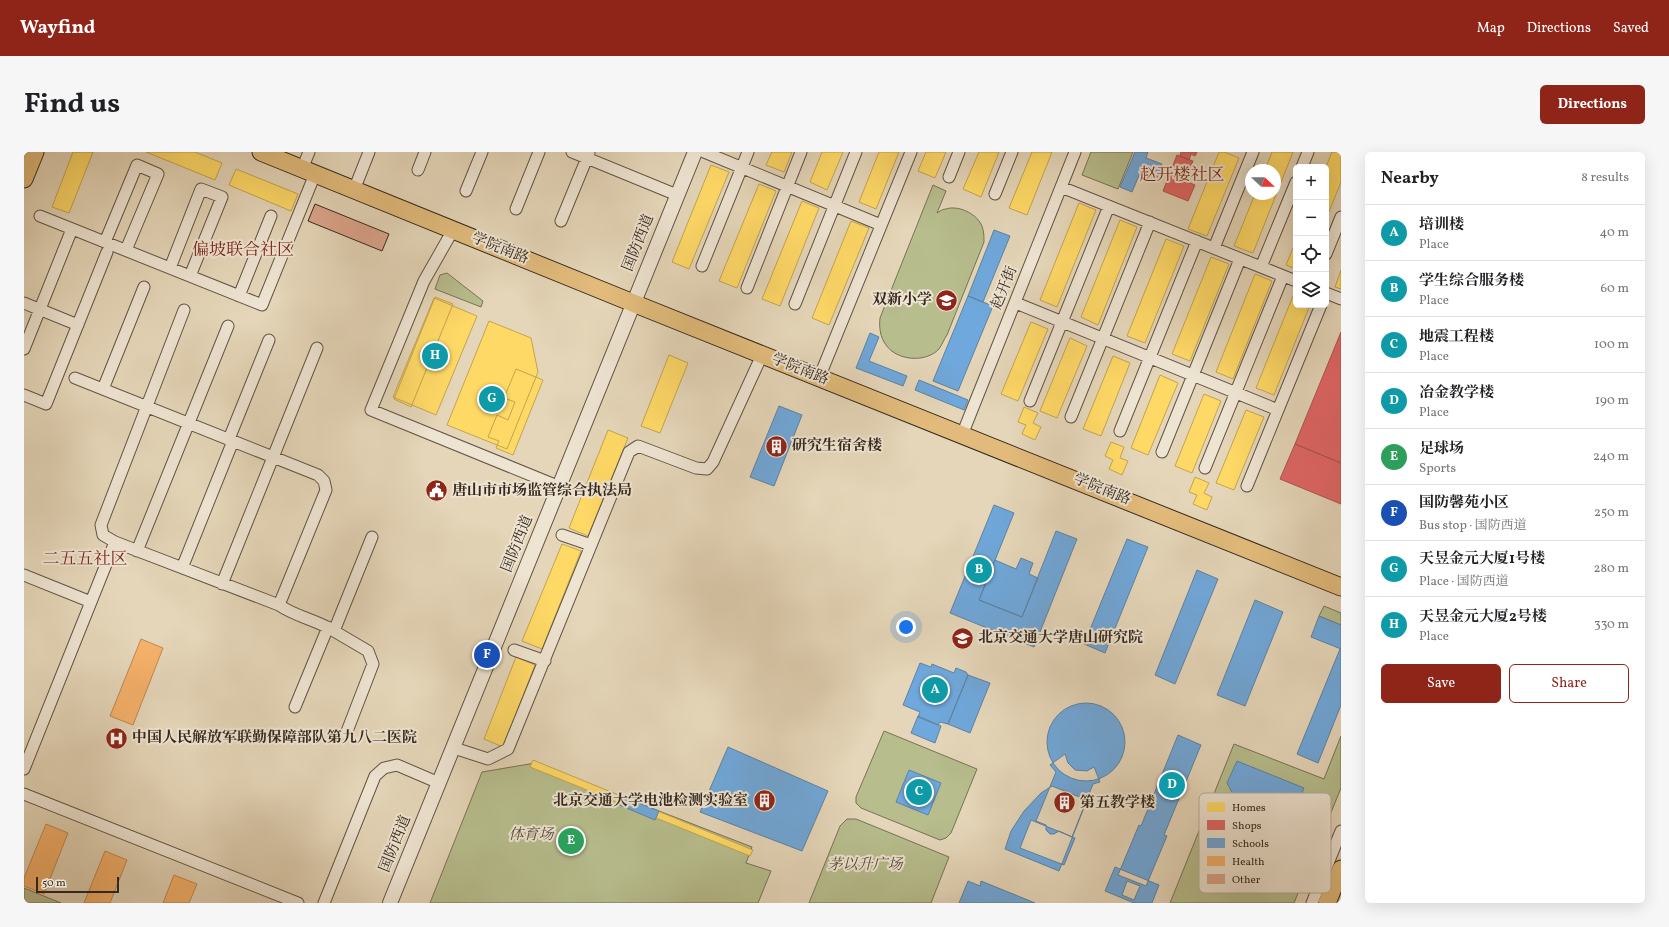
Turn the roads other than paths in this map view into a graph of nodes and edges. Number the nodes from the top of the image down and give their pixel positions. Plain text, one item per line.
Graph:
1 (35, 152) edge
2 (261, 152) edge
3 (309, 152) edge
4 (369, 152) edge
5 (426, 152) edge
6 (482, 152) edge
7 (539, 152) edge
8 (572, 152) edge
9 (695, 152) edge
10 (704, 152) edge
11 (748, 152) edge
12 (801, 152) edge
13 (856, 152) edge
14 (910, 152) edge
15 (959, 152) edge
16 (1012, 152) edge
17 (1075, 152) edge
18 (1308, 152) edge
19 (1251, 153) edge
20 (588, 155) edge
21 (1303, 164) edge
22 (742, 168) junction
23 (418, 170) dead end
24 (308, 172) junction
25 (949, 177) dead end
26 (24, 179) edge
27 (787, 186) junction
28 (1061, 187) junction
29 (1293, 189) edge
30 (354, 190) junction
31 (466, 191) dead end
32 (995, 194) dead end
33 (677, 195) junction
34 (834, 206) junction
35 (1109, 206) junction
36 (516, 209) dead end
37 (40, 216) dead end
38 (271, 216) dead end
39 (1341, 217) edge
40 (561, 221) dead end
41 (1150, 222) junction
42 (881, 225) junction
43 (72, 229) junction
44 (453, 230) junction
45 (1197, 241) junction
46 (106, 247) junction
47 (1329, 247) edge
48 (1214, 248) junction
49 (126, 250) junction
50 (1240, 259) junction
51 (702, 266) dead end
52 (1261, 267) junction
53 (170, 268) junction
54 (190, 276) junction
55 (1283, 276) junction
56 (1293, 280) edge
57 (144, 287) dead end
58 (747, 288) dead end
59 (1329, 294) edge
60 (239, 296) junction
61 (1341, 299) edge
62 (24, 303) edge
63 (633, 303) junction
64 (1016, 303) junction
65 (795, 304) dead end
66 (1320, 308) edge
67 (40, 309) junction
68 (184, 310) dead end
69 (1062, 322) junction
70 (78, 325) junction
71 (228, 326) dead end
72 (1103, 338) junction
73 (269, 340) dead end
74 (317, 348) dead end
75 (24, 349) edge
76 (762, 355) junction
77 (1150, 357) junction
78 (1194, 375) junction
79 (75, 378) dead end
80 (819, 378) junction
81 (103, 389) junction
82 (1236, 392) junction
83 (24, 395) edge
84 (1030, 401) dead end
85 (146, 407) junction
86 (1278, 410) junction
87 (1071, 417) dead end
88 (188, 423) junction
89 (1120, 431) dead end
90 (962, 435) junction
91 (231, 440) junction
92 (1162, 452) dead end
93 (272, 457) junction
94 (1205, 468) dead end
95 (1247, 486) dead end
96 (560, 487) junction
97 (562, 535) dead end
98 (372, 536) dead end
99 (115, 542) junction
100 (591, 546) junction
101 (137, 551) junction
102 (182, 568) junction
103 (24, 575) edge
104 (222, 584) junction
105 (1341, 587) edge
106 (91, 602) junction
107 (279, 605) junction
108 (331, 629) junction
109 (514, 650) dead end
110 (545, 661) junction
111 (295, 707) dead end
112 (346, 734) dead end
113 (454, 748) junction
114 (24, 769) edge
115 (439, 783) junction
116 (24, 794) edge
117 (1341, 831) edge
118 (1331, 856) edge
119 (1341, 869) edge
120 (1316, 893) edge
121 (298, 903) edge
122 (324, 903) edge
123 (390, 903) edge
124 (1312, 903) edge
125 (1327, 903) edge

1 - 26 main road
2 - 24 main road, 学院南路
3 - 24 street
4 - 30 street
5 - 23 street
6 - 31 street
7 - 36 street
8 - 20 street
9 - 33 street, 国防西道
10 - 22 street
11 - 22 street
12 - 27 street
13 - 34 street
14 - 42 street
15 - 25 street
16 - 32 street
17 - 28 street, 赵开街
18 - 21 street
19 - 48 street
20 - 33 street
20 - 40 street
22 - 27 street
22 - 51 street
24 - 30 main road, 学院南路
24 - 60 street
27 - 34 street
27 - 58 street
28 - 35 street
28 - 64 street, 赵开街
29 - 52 street
30 - 44 main road, 学院南路
33 - 63 street, 国防西道
34 - 42 street
34 - 65 street
35 - 41 street
35 - 69 street
37 - 43 street
38 - 60 street
39 - 47 street
41 - 45 street
41 - 72 street
42 - 80 street
43 - 46 street
43 - 67 street
44 - 63 main road, 学院南路
44 - 96 street
45 - 48 street
45 - 77 street
46 - 49 street
46 - 49 street
46 - 70 street
48 - 50 street
49 - 53 street
50 - 52 street
50 - 78 street
52 - 55 street
53 - 54 street
53 - 54 street
54 - 60 street
55 - 56 street
55 - 82 street
57 - 81 street
59 - 61 street
62 - 67 street
63 - 76 main road, 学院南路
63 - 96 street, 国防西道
64 - 69 street
64 - 90 street, 赵开街
66 - 86 street
67 - 70 street
67 - 75 street
68 - 85 street
69 - 72 street
69 - 84 street
70 - 83 street
71 - 88 street
72 - 77 street
72 - 87 street
73 - 91 street
74 - 93 street
76 - 80 main road, 学院南路
76 - 100 street
77 - 78 street
77 - 89 street
78 - 82 street
78 - 92 street
79 - 81 street
80 - 90 main road, 学院南路
81 - 85 street
82 - 86 street
82 - 94 street
85 - 88 street
85 - 99 street
86 - 95 street
88 - 91 street
88 - 101 street
90 - 105 main road, 学院南路
91 - 93 street
91 - 102 street
93 - 104 street
93 - 107 street
96 - 113 street, 国防西道
97 - 100 street
98 - 108 street
99 - 101 street
99 - 106 street
100 - 110 street
101 - 102 street
102 - 104 street
103 - 106 street
104 - 107 street
106 - 114 street
107 - 108 street
108 - 111 street
108 - 112 street
109 - 110 street
110 - 113 street
113 - 115 street, 国防西道
115 - 122 street
115 - 123 street, 国防西道
116 - 121 street
117 - 118 street
119 - 125 main road
120 - 124 street

